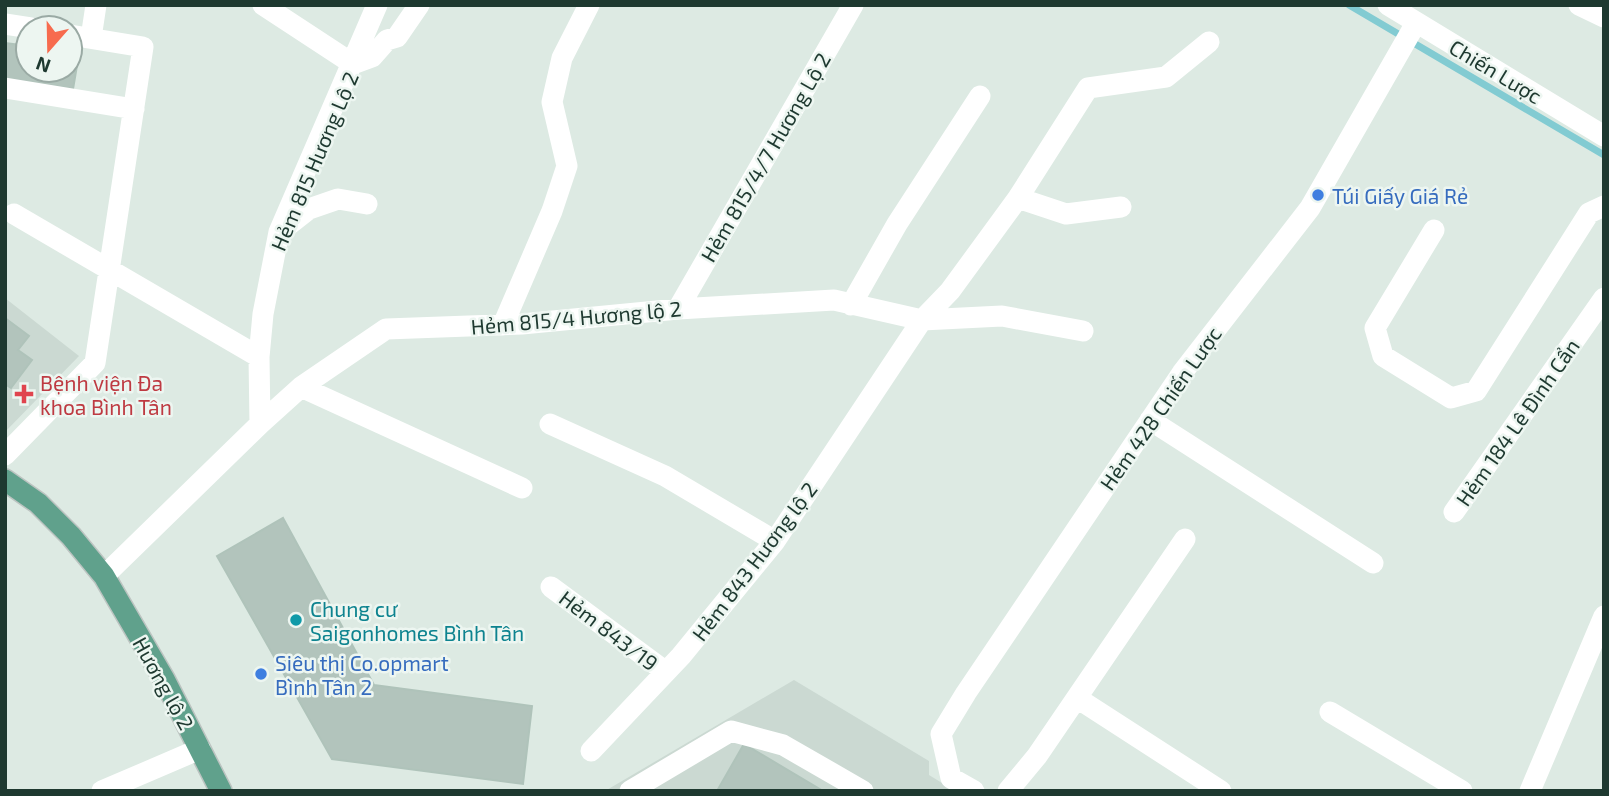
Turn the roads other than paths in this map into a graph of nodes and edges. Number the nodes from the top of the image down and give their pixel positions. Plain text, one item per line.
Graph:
1 (96, 5) edge
2 (263, 5) edge
3 (377, 5) edge
4 (419, 5) edge
5 (589, 5) edge
6 (853, 5) edge
7 (1388, 5) edge
8 (1579, 5) edge
9 (1604, 17) edge
10 (1413, 27) junction
11 (84, 30) edge
12 (84, 37) edge
13 (1209, 42) dead end
14 (353, 64) junction
15 (5, 88) edge
16 (980, 96) dead end
17 (134, 109) junction
18 (1604, 136) edge
19 (1018, 198) junction
20 (367, 204) dead end
21 (1604, 206) edge
22 (1121, 207) dead end
23 (15, 214) dead end
24 (1434, 230) dead end
25 (279, 232) junction
26 (109, 269) junction
27 (1604, 298) edge
28 (851, 304) junction
29 (678, 309) junction
30 (922, 320) junction
31 (503, 325) junction
32 (1083, 331) dead end
33 (259, 357) junction
34 (301, 387) junction
35 (1150, 420) junction
36 (550, 424) dead end
37 (260, 425) junction
38 (5, 455) edge
39 (5, 480) edge
40 (522, 488) dead end
41 (1454, 512) dead end
42 (1185, 539) dead end
43 (775, 541) junction
44 (1373, 563) dead end
45 (104, 576) junction
46 (551, 587) dead end
47 (1604, 616) edge
48 (666, 673) junction
49 (1077, 698) junction
50 (1330, 712) dead end
51 (200, 749) junction
52 (591, 751) dead end
53 (102, 791) edge
54 (222, 791) edge
55 (630, 791) edge
56 (863, 791) edge
57 (974, 791) edge
58 (1007, 791) edge
59 (1221, 791) edge
60 (1462, 791) edge
61 (1530, 791) edge

1 - 11 street
2 - 14 street
3 - 14 street
4 - 14 street, Hẻm 815 Hương Lộ 2
5 - 31 street
6 - 29 street, Hẻm 815/4/7 Hương Lộ 2
7 - 10 street, Chiến Lược
8 - 9 street
10 - 18 street, Chiến Lược
10 - 35 street, Hẻm 428 Chiến Lược
12 - 17 street
13 - 19 street, Hẻm 843 Hương lộ 2
14 - 25 street, Hẻm 815 Hương Lộ 2
15 - 17 street
16 - 28 street
17 - 26 street
19 - 22 street
19 - 30 street, Hẻm 843 Hương lộ 2
20 - 25 street
21 - 24 street
23 - 26 street
25 - 33 street, Hẻm 815 Hương Lộ 2
26 - 33 street
26 - 38 street
27 - 41 street, Hẻm 184 Lê Đình Cẩn
28 - 29 street, Hẻm 815/4 Hương lộ 2
28 - 30 street, Hẻm 815/4 Hương lộ 2
29 - 31 street, Hẻm 815/4 Hương lộ 2
30 - 32 street, Hẻm 815/4 Hương lộ 2
30 - 43 street, Hẻm 843 Hương lộ 2
31 - 34 street, Hẻm 815/4 Hương lộ 2
33 - 37 street, Hẻm 815 Hương Lộ 2
34 - 37 street, Hẻm 815/4 Hương lộ 2
34 - 40 street
35 - 44 street
35 - 57 street, Hẻm 428 Chiến Lược
36 - 43 street
37 - 45 street
39 - 45 main road
42 - 49 street
43 - 48 street, Hẻm 843 Hương lộ 2
45 - 51 main road, Hương lộ 2
46 - 48 street, Hẻm 843/19
47 - 61 street
48 - 52 street, Hẻm 843 Hương lộ 2
49 - 58 street
49 - 59 street
50 - 60 street
51 - 53 street
51 - 54 main road, Hương lộ 2
55 - 56 street

